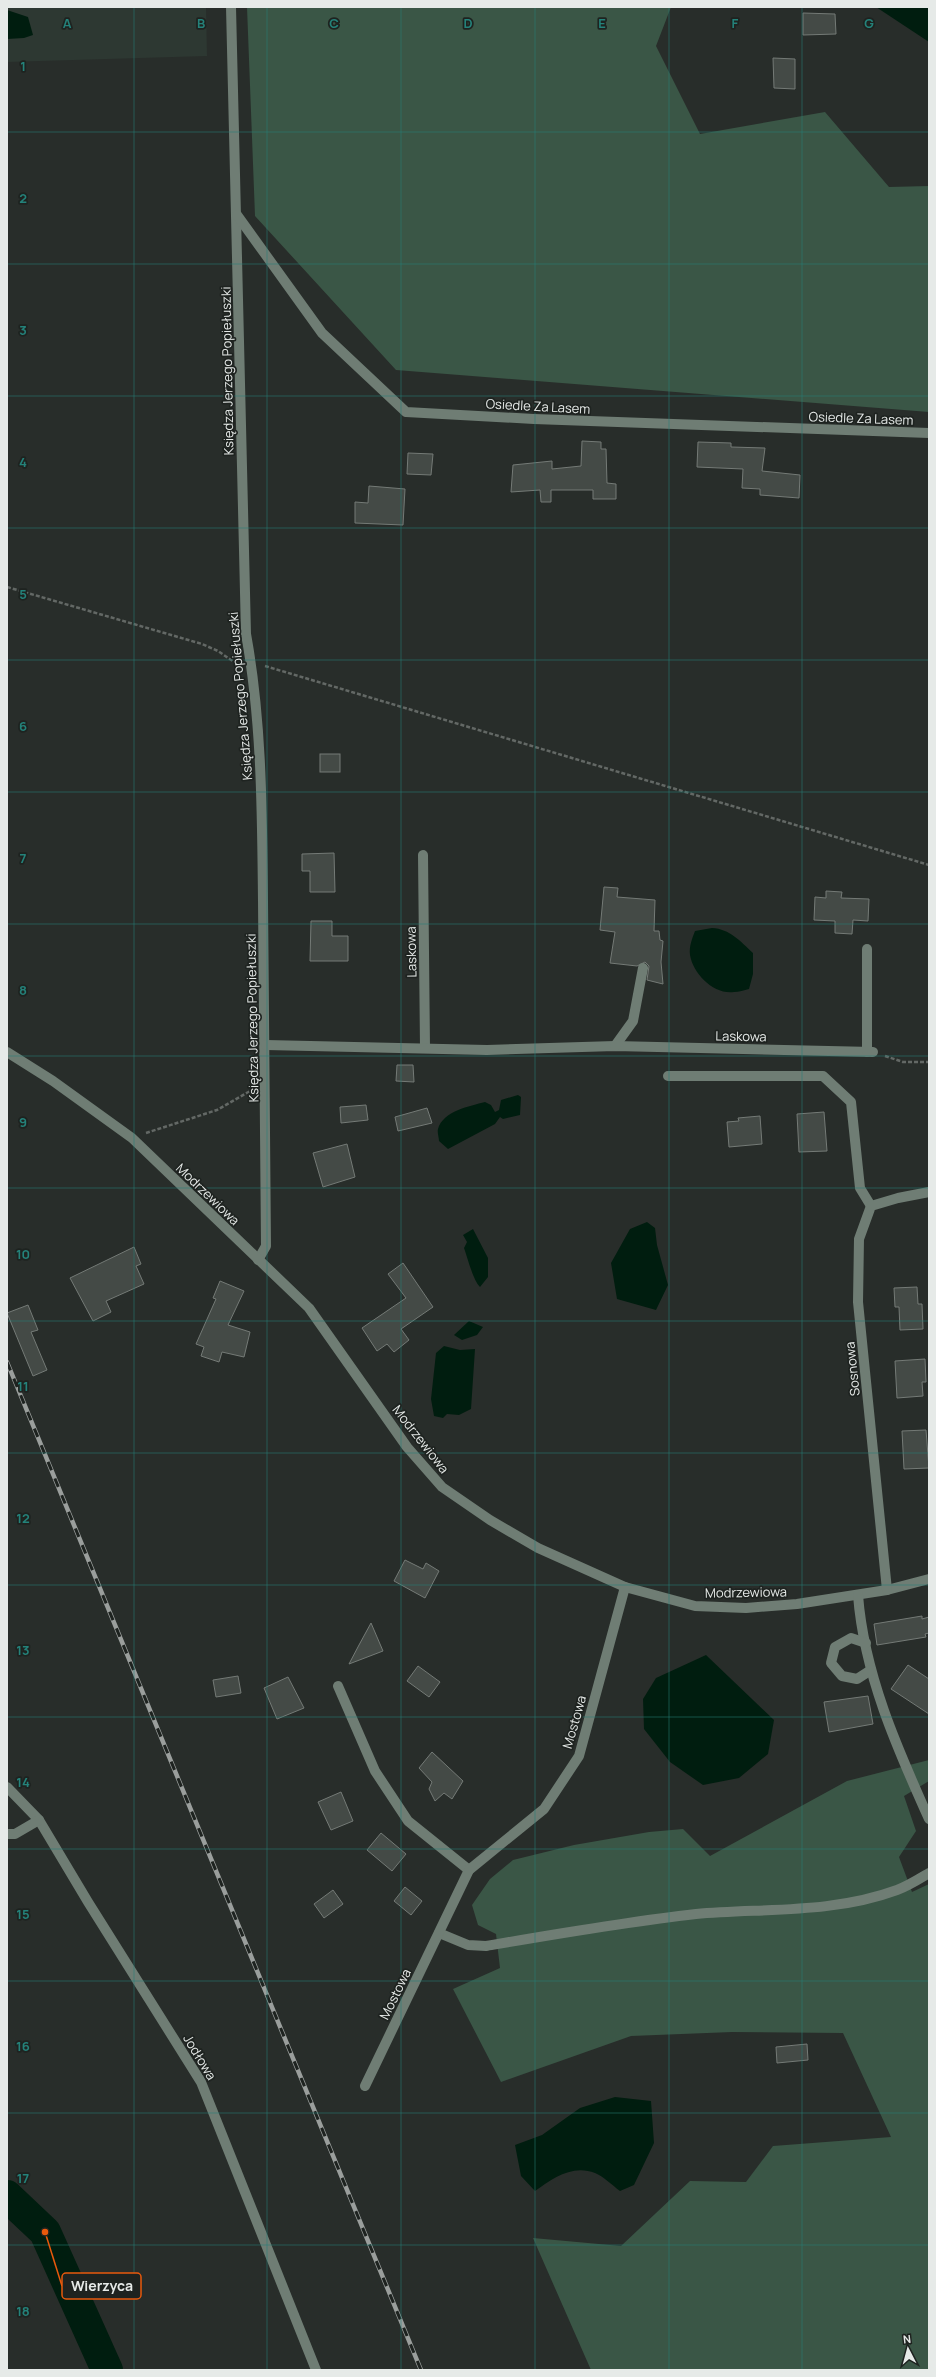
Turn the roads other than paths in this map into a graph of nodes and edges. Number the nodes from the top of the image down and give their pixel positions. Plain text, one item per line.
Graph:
1 (231, 7) edge
2 (237, 214) junction
3 (929, 433) edge
4 (422, 855) dead end
5 (867, 949) dead end
6 (643, 968) dead end
7 (266, 1045) junction
8 (615, 1046) junction
9 (425, 1048) junction
10 (7, 1052) edge
11 (668, 1076) dead end
12 (929, 1192) edge
13 (871, 1206) junction
14 (258, 1260) junction
15 (929, 1579) edge
16 (625, 1587) junction
17 (887, 1590) junction
18 (858, 1595) junction
19 (866, 1643) junction
20 (871, 1670) junction
21 (338, 1686) dead end
22 (7, 1787) edge
23 (929, 1819) edge
24 (38, 1820) junction
25 (7, 1834) edge
26 (469, 1870) junction
27 (929, 1873) edge
28 (439, 1932) junction
29 (365, 2086) dead end
30 (316, 2370) edge

1 - 2 street, Księdza Jerzego Popiełuszki
2 - 3 street, Osiedle Za Lasem
2 - 7 street, Księdza Jerzego Popiełuszki
4 - 9 street, Laskowa
5 - 8 street, Laskowa
6 - 8 street
7 - 9 street, Laskowa
7 - 14 street, Księdza Jerzego Popiełuszki
8 - 9 street, Laskowa
10 - 14 street, Modrzewiowa
11 - 13 street
12 - 13 street
13 - 17 street, Sosnowa
14 - 16 street, Modrzewiowa
15 - 17 street, Modrzewiowa
16 - 18 street, Modrzewiowa
16 - 26 street, Mostowa
17 - 18 street, Modrzewiowa
18 - 19 street
19 - 20 street
19 - 20 street
20 - 23 street
21 - 26 street
22 - 24 street, Jodłowa
24 - 25 street
24 - 30 street, Jodłowa
26 - 28 street, Mostowa
27 - 28 street
28 - 29 street, Mostowa

